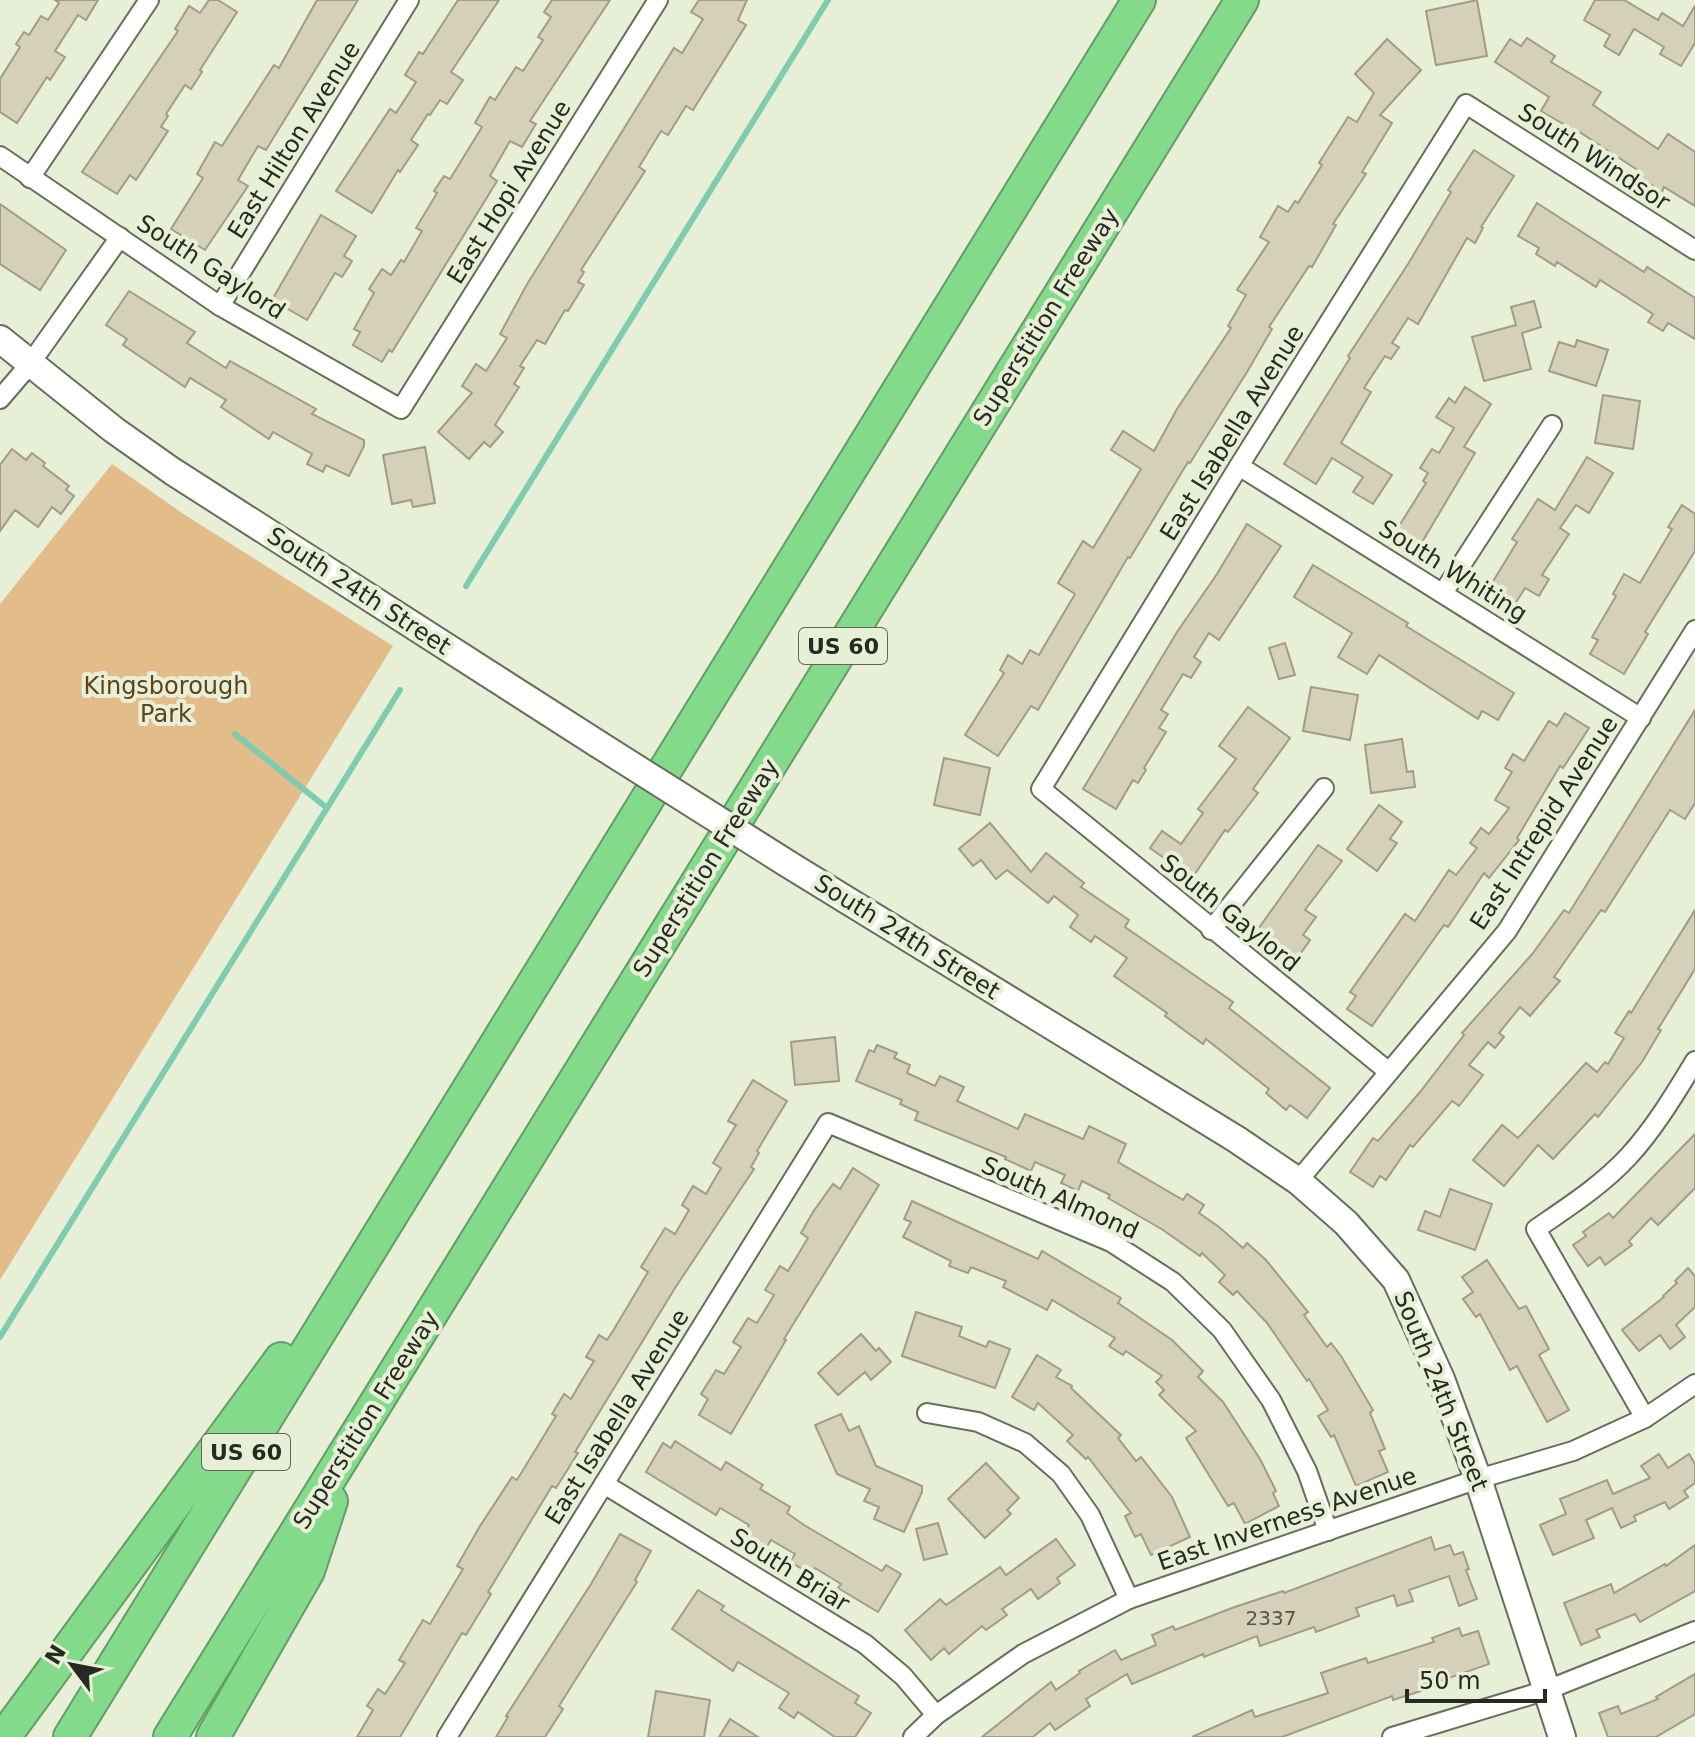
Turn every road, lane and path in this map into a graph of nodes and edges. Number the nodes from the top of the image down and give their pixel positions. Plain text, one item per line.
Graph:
1 (149, 0) edge
2 (409, 0) edge
3 (658, 0) edge
4 (1139, 0) edge
5 (1242, 0) edge
6 (1466, 104) joint
7 (0, 156) edge
8 (30, 178) junction
9 (120, 237) junction
10 (1695, 250) edge
11 (220, 306) junction
12 (0, 339) edge
13 (30, 364) junction
14 (0, 399) edge
15 (401, 409) joint
16 (1552, 425) dead end
17 (1239, 466) junction
18 (1443, 593) junction
19 (1695, 630) edge
20 (1641, 718) junction
21 (1324, 788) dead end
22 (1041, 789) joint
23 (1211, 930) junction
24 (1695, 1061) edge
25 (1389, 1072) junction
26 (828, 1123) joint
27 (422, 1166) junction
28 (1298, 1181) junction
29 (1695, 1384) edge
30 (927, 1413) dead end
31 (1645, 1418) junction
32 (348, 1449) junction
33 (1478, 1479) junction
34 (604, 1484) junction
35 (1328, 1531) junction
36 (1129, 1599) junction
37 (1695, 1631) edge
38 (1547, 1690) junction
39 (936, 1715) junction
40 (4, 1737) edge
41 (70, 1737) edge
42 (170, 1737) edge
43 (213, 1737) edge
44 (447, 1737) edge
45 (913, 1737) edge
46 (1392, 1737) edge
47 (1562, 1737) edge

1 - 8 street
2 - 11 street, East Hilton Avenue
3 - 15 street, East Hopi Avenue
4 - 27 highway, US 60
5 - 32 highway, Superstition Freeway / US 60
6 - 10 street, South Windsor
6 - 17 street, East Isabella Avenue
7 - 8 street, South Gaylord
8 - 9 street, South Gaylord
9 - 11 street, South Gaylord
9 - 13 street
11 - 15 street, South Gaylord
12 - 13 street, South 24th Street
13 - 14 street
13 - 28 street, South 24th Street, bridge
16 - 18 street
17 - 18 street, South Whiting
17 - 22 street, East Isabella Avenue
18 - 20 street, South Whiting
19 - 20 street, East Intrepid Avenue
20 - 25 street, East Intrepid Avenue
21 - 23 street
22 - 23 street, South Gaylord
23 - 25 street, South Gaylord
24 - 31 street
25 - 28 street, East Intrepid Avenue
26 - 34 street, East Isabella Avenue
26 - 35 street, South Almond
27 - 40 highway
27 - 41 highway, US 60
28 - 33 street, South 24th Street
29 - 31 street, East Inverness Avenue
30 - 36 street
31 - 33 street, East Inverness Avenue
32 - 42 highway, Superstition Freeway / US 60
32 - 43 highway
33 - 35 street, East Inverness Avenue
33 - 38 street, South 24th Street
34 - 39 street, South Briar
34 - 44 street, East Isabella Avenue
35 - 36 street, East Inverness Avenue
36 - 39 street, East Inverness Avenue
37 - 38 street
38 - 46 street
38 - 47 street, South 24th Street
39 - 45 street, East Inverness Avenue

